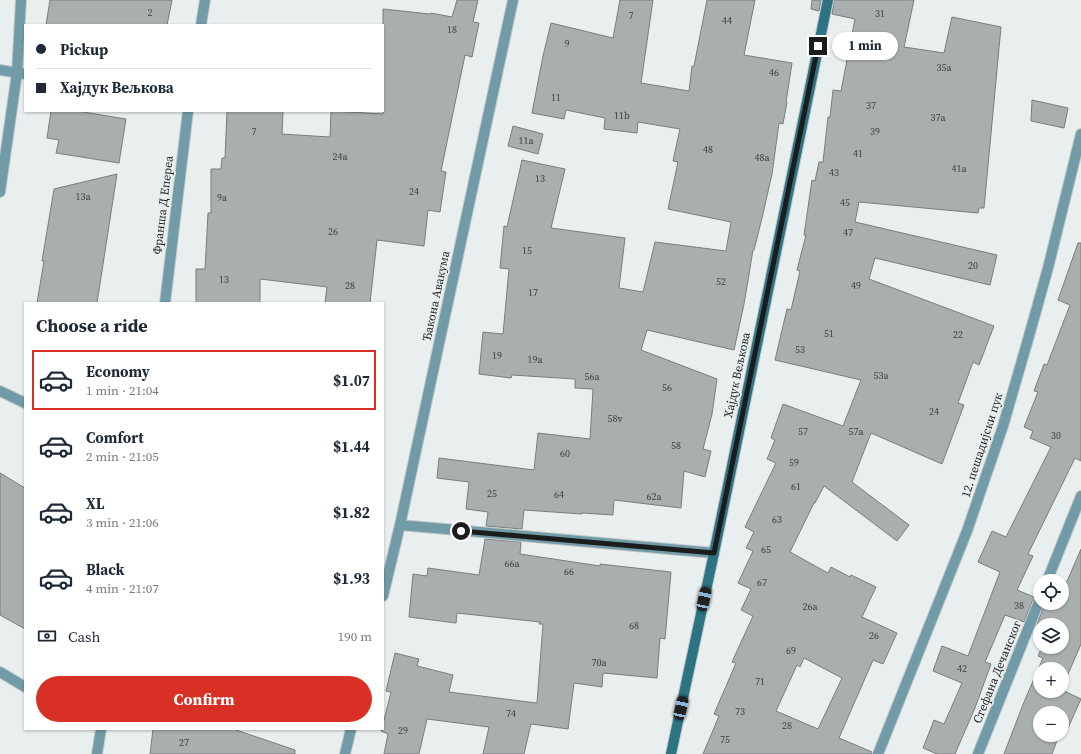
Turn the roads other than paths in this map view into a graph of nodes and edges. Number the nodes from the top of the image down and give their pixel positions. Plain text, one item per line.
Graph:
1 (21, 0) edge
2 (205, 0) edge
3 (513, 0) edge
4 (828, 0) edge
5 (201, 24) edge
6 (0, 70) edge
7 (21, 74) edge
8 (188, 112) edge
9 (1081, 134) edge
10 (0, 192) edge
11 (165, 302) edge
12 (0, 391) edge
13 (24, 403) edge
14 (1081, 496) edge
15 (400, 525) junction
16 (714, 553) junction
17 (1050, 574) edge
18 (384, 592) edge
19 (1036, 610) edge
20 (0, 672) edge
21 (24, 686) edge
22 (99, 730) edge
23 (351, 730) edge
24 (97, 754) edge
25 (345, 754) edge
26 (671, 754) edge
27 (878, 754) edge
28 (978, 754) edge

1 - 7 street
2 - 5 street
3 - 15 street, Ђакона Авакума
4 - 16 street, Хајдук Вељкова
6 - 7 street
7 - 10 street
8 - 11 street, Франша Д Епереа
9 - 27 street, 12. пешадијски пук
12 - 13 street
14 - 17 street
15 - 16 street
15 - 18 street, Ђакона Авакума
16 - 26 street, Хајдук Вељкова
19 - 28 street, Стефана Дечанског
20 - 21 street
22 - 24 street
23 - 25 street

